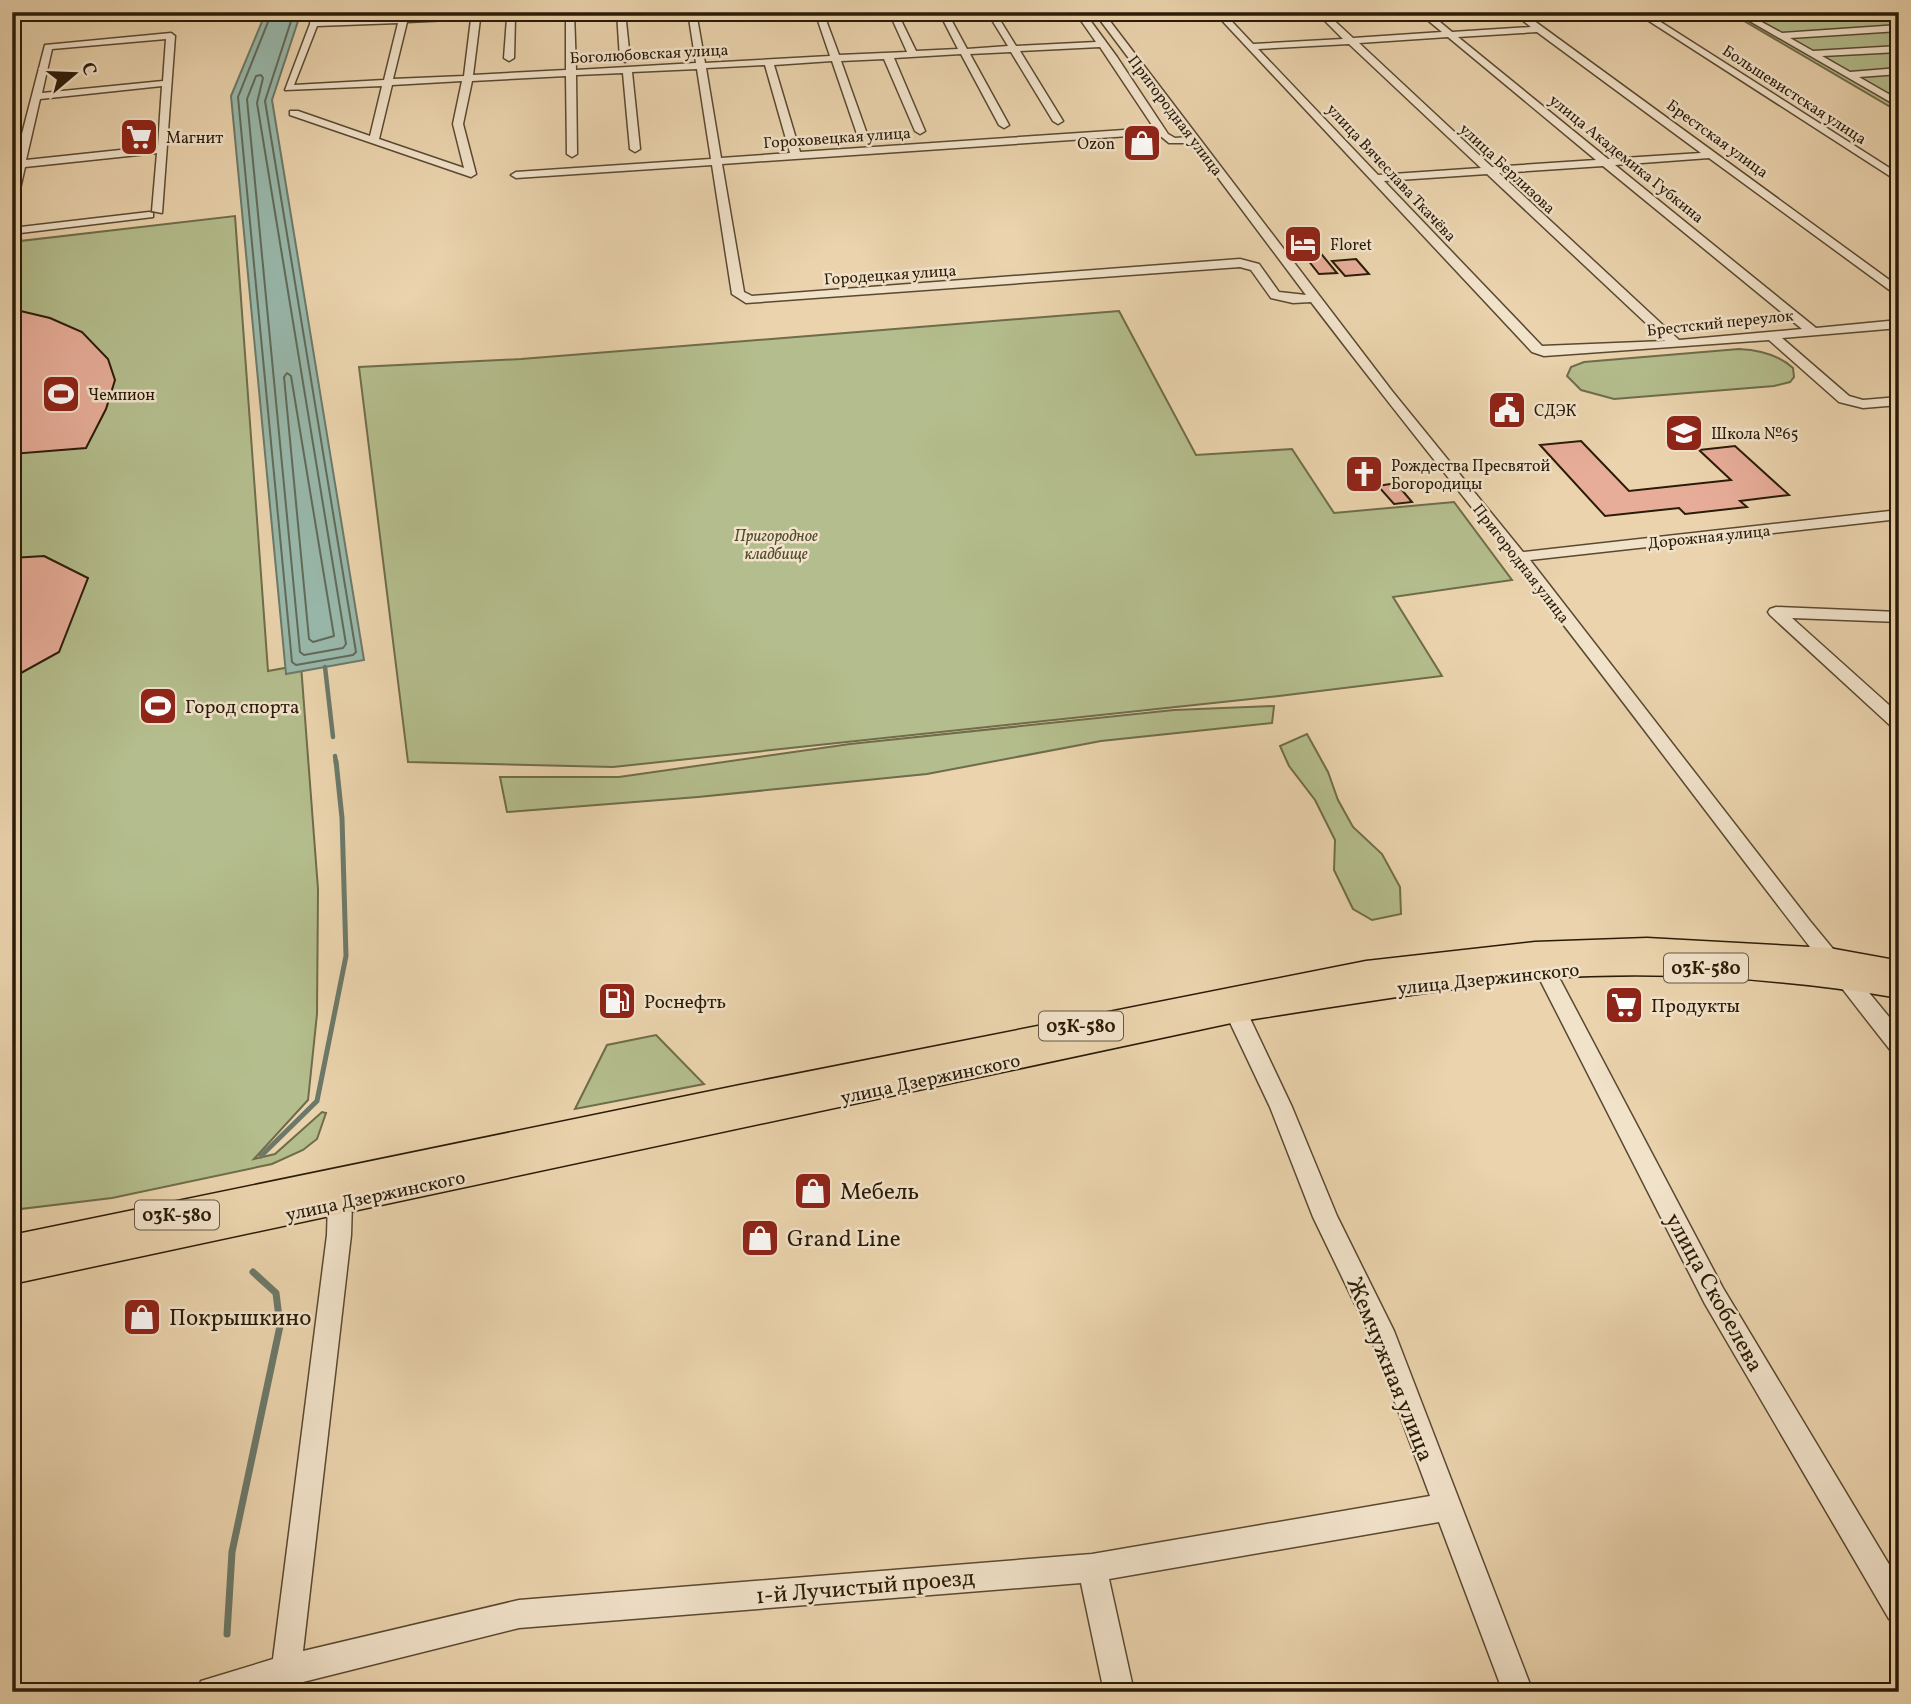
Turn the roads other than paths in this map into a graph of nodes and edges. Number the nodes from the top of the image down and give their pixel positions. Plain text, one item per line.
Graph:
1 (315, 12) edge
2 (570, 12) edge
3 (621, 12) edge
4 (692, 12) edge
5 (819, 12) edge
6 (893, 12) edge
7 (943, 12) edge
8 (991, 12) edge
9 (1079, 12) edge
10 (1098, 12) edge
11 (1219, 12) edge
12 (1321, 12) edge
13 (1422, 12) edge
14 (1516, 12) edge
15 (1639, 12) edge
16 (1738, 12) edge
17 (1840, 12) edge
18 (476, 15) edge
19 (512, 15) junction
20 (404, 16) edge
21 (1749, 18) junction
22 (314, 24) junction
23 (1899, 28) edge
24 (1539, 29) junction
25 (1449, 35) junction
26 (1781, 36) junction
27 (1352, 41) junction
28 (1103, 44) junction
29 (1252, 47) junction
30 (1013, 49) junction
31 (1899, 49) edge
32 (965, 51) junction
33 (913, 54) junction
34 (1812, 54) junction
35 (888, 56) junction
36 (509, 58) dead end
37 (834, 58) junction
38 (1133, 58) junction
39 (1114, 59) junction
40 (769, 62) junction
41 (626, 64) junction
42 (701, 66) junction
43 (1899, 71) edge
44 (571, 73) junction
45 (1848, 75) junction
46 (468, 78) junction
47 (167, 83) junction
48 (387, 83) junction
49 (1899, 95) edge
50 (1884, 96) junction
51 (36, 97) junction
52 (1899, 104) edge
53 (294, 113) dead end
54 (1058, 121) dead end
55 (1004, 125) dead end
56 (920, 131) dead end
57 (1161, 131) junction
58 (862, 134) dead end
59 (1195, 140) junction
60 (374, 141) junction
61 (163, 149) junction
62 (635, 149) dead end
63 (572, 154) dead end
64 (796, 155) junction
65 (1713, 155) junction
66 (717, 160) junction
67 (1608, 162) junction
68 (16, 164) edge
69 (1488, 171) junction
70 (516, 175) dead end
71 (1376, 178) junction
72 (1899, 179) edge
73 (12, 198) edge
74 (12, 232) edge
75 (1899, 293) edge
76 (1314, 298) junction
77 (1899, 324) edge
78 (1811, 330) junction
79 (1771, 335) junction
80 (1676, 344) junction
81 (1544, 352) joint
82 (1899, 401) edge
83 (1899, 514) edge
84 (1519, 557) junction
85 (1899, 617) edge
86 (1899, 724) edge
87 (1544, 968) junction
88 (1838, 968) junction
89 (1899, 971) edge
90 (1899, 988) edge
91 (1236, 1012) junction
92 (1899, 1045) edge
93 (341, 1192) junction
94 (12, 1248) edge
95 (12, 1270) edge
96 (1446, 1507) junction
97 (1092, 1568) junction
98 (1899, 1609) edge
99 (286, 1670) junction
100 (225, 1690) edge
101 (1119, 1692) edge
102 (1518, 1692) edge

1 - 22 street
2 - 19 street
2 - 44 street
3 - 41 street
4 - 42 street, Городецкая улица
5 - 37 street
6 - 33 street
7 - 32 street
8 - 30 street
9 - 28 street
10 - 38 street, Пригородная улица
11 - 29 street, улица Вячеслава Ткачёва
12 - 27 street, улица Берлизова
13 - 25 street, улица Академика Губкина
14 - 24 street, Брестская улица
15 - 72 street, Большевистская улица
16 - 21 street
17 - 21 street
18 - 19 street
18 - 20 street
18 - 46 street
19 - 36 street
20 - 22 street
20 - 48 street
21 - 26 street
22 - 48 street, Боголюбовская улица
23 - 26 street
24 - 25 street
24 - 65 street, Брестская улица
25 - 27 street
25 - 67 street, улица Академика Губкина
26 - 34 street
27 - 29 street
27 - 69 street, улица Берлизова
28 - 30 street, Боголюбовская улица
28 - 39 street
29 - 71 street, улица Вячеслава Ткачёва
30 - 32 street, Боголюбовская улица
30 - 54 street
31 - 34 street
32 - 33 street, Боголюбовская улица
32 - 55 street
33 - 35 street, Боголюбовская улица
34 - 45 street
35 - 37 street, Боголюбовская улица
35 - 56 street
37 - 40 street, Боголюбовская улица
37 - 58 street
38 - 39 street
38 - 59 street, Пригородная улица
39 - 57 street
40 - 42 street, Боголюбовская улица
40 - 64 street
41 - 42 street, Боголюбовская улица
41 - 44 street, Боголюбовская улица
41 - 62 street
42 - 66 street, Городецкая улица
43 - 45 street
44 - 46 street, Боголюбовская улица
44 - 63 street
45 - 50 street
46 - 48 street, Боголюбовская улица
46 - 60 street
47 - 51 street
47 - 51 street
47 - 61 street
48 - 60 street
49 - 50 street
50 - 52 street
51 - 68 street
53 - 60 street
57 - 59 street, Гороховецкая улица
57 - 64 street, Гороховецкая улица
59 - 76 street, Пригородная улица
61 - 68 street
61 - 74 street
64 - 66 street, Гороховецкая улица
65 - 67 street
65 - 75 street, Брестская улица
66 - 70 street, Гороховецкая улица
66 - 76 street, Городецкая улица
67 - 69 street
67 - 78 street, улица Академика Губкина
68 - 73 street
69 - 71 street
69 - 80 street, улица Берлизова
71 - 81 street, улица Вячеслава Ткачёва
76 - 84 street, Пригородная улица
77 - 78 street, Брестский переулок
78 - 79 street, Брестский переулок
79 - 80 street, Брестский переулок
79 - 82 street
80 - 81 street, Брестский переулок
83 - 84 street, Дорожная улица
84 - 88 street, Пригородная улица
85 - 86 street
87 - 88 main road, улица Дзержинского / 03К-580
87 - 91 main road, улица Дзержинского / 03К-580
87 - 98 street, улица Скобелева
88 - 89 main road, улица Дзержинского / 03К-580
88 - 90 main road, улица Дзержинского / 03К-580
88 - 92 street, Пригородная улица
88 - 93 main road, улица Дзержинского / 03К-580
91 - 93 main road, улица Дзержинского / 03К-580
91 - 96 street, Жемчужная улица
93 - 94 main road, улица Дзержинского / 03К-580
93 - 95 main road, улица Дзержинского / 03К-580
93 - 99 street
96 - 97 street, 1-й Лучистый проезд
96 - 102 street, Жемчужная улица
97 - 99 street, 1-й Лучистый проезд
97 - 101 street
99 - 100 street, 1-й Лучистый проезд

